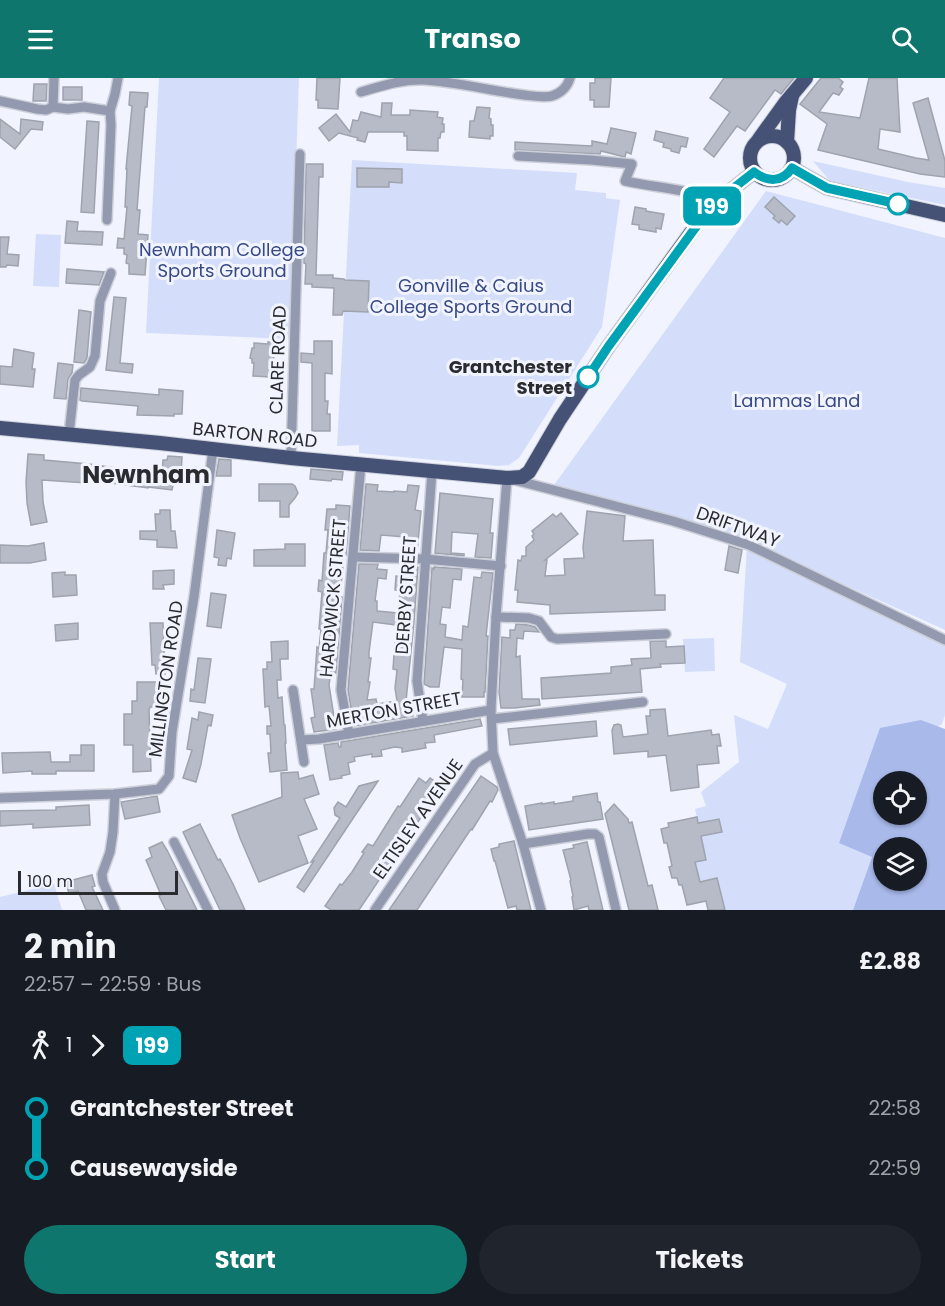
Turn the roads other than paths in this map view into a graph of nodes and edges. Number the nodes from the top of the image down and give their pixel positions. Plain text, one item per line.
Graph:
1 (54, 78) edge
2 (118, 78) edge
3 (570, 78) edge
4 (806, 78) edge
5 (361, 92) dead end
6 (793, 94) junction
7 (0, 101) edge
8 (53, 107) junction
9 (110, 111) junction
10 (759, 139) junction
11 (787, 142) junction
12 (300, 154) dead end
13 (518, 156) dead end
14 (792, 168) junction
15 (754, 172) junction
16 (716, 202) junction
17 (945, 215) edge
18 (107, 220) dead end
19 (111, 273) dead end
20 (0, 428) edge
21 (69, 434) junction
22 (213, 449) junction
23 (291, 458) junction
24 (362, 464) junction
25 (432, 471) junction
26 (507, 478) junction
27 (354, 557) junction
28 (425, 560) junction
29 (501, 566) junction
30 (496, 617) junction
31 (666, 634) dead end
32 (945, 640) edge
33 (293, 690) dead end
34 (643, 702) dead end
35 (491, 715) junction
36 (423, 721) junction
37 (348, 734) junction
38 (301, 740) junction
39 (493, 753) junction
40 (304, 762) dead end
41 (115, 794) junction
42 (0, 798) edge
43 (174, 842) dead end
44 (523, 844) junction
45 (116, 910) edge
46 (208, 910) edge
47 (375, 910) edge
48 (540, 910) edge
49 (616, 910) edge

1 - 8 street
2 - 9 street
3 - 5 street
4 - 6 main road
6 - 10 main road
6 - 11 main road
7 - 8 street
8 - 9 street
9 - 18 street
10 - 11 main road
10 - 15 main road
11 - 14 main road
12 - 23 street, CLARE ROAD
13 - 16 street
14 - 15 main road
14 - 17 main road
15 - 16 main road
16 - 26 main road
19 - 21 street
20 - 21 main road, BARTON ROAD
21 - 22 main road, BARTON ROAD
22 - 23 main road, BARTON ROAD
22 - 41 street, MILLINGTON ROAD
23 - 24 main road, BARTON ROAD
24 - 25 main road, BARTON ROAD
24 - 27 street, HARDWICK STREET
25 - 26 main road, BARTON ROAD
25 - 28 street, DERBY STREET
26 - 29 street
26 - 32 street, DRIFTWAY
27 - 28 street
27 - 37 street, HARDWICK STREET
28 - 29 street
28 - 36 street, DERBY STREET
29 - 30 street
30 - 31 street
30 - 35 street
33 - 38 street
34 - 35 street, MERTON STREET
35 - 36 street, MERTON STREET
35 - 39 street
36 - 37 street, MERTON STREET
37 - 38 street, MERTON STREET
38 - 40 street
39 - 44 street
39 - 47 street, ELTISLEY AVENUE
41 - 42 street, MILLINGTON ROAD
41 - 45 street
43 - 46 street
44 - 48 street
44 - 49 street

